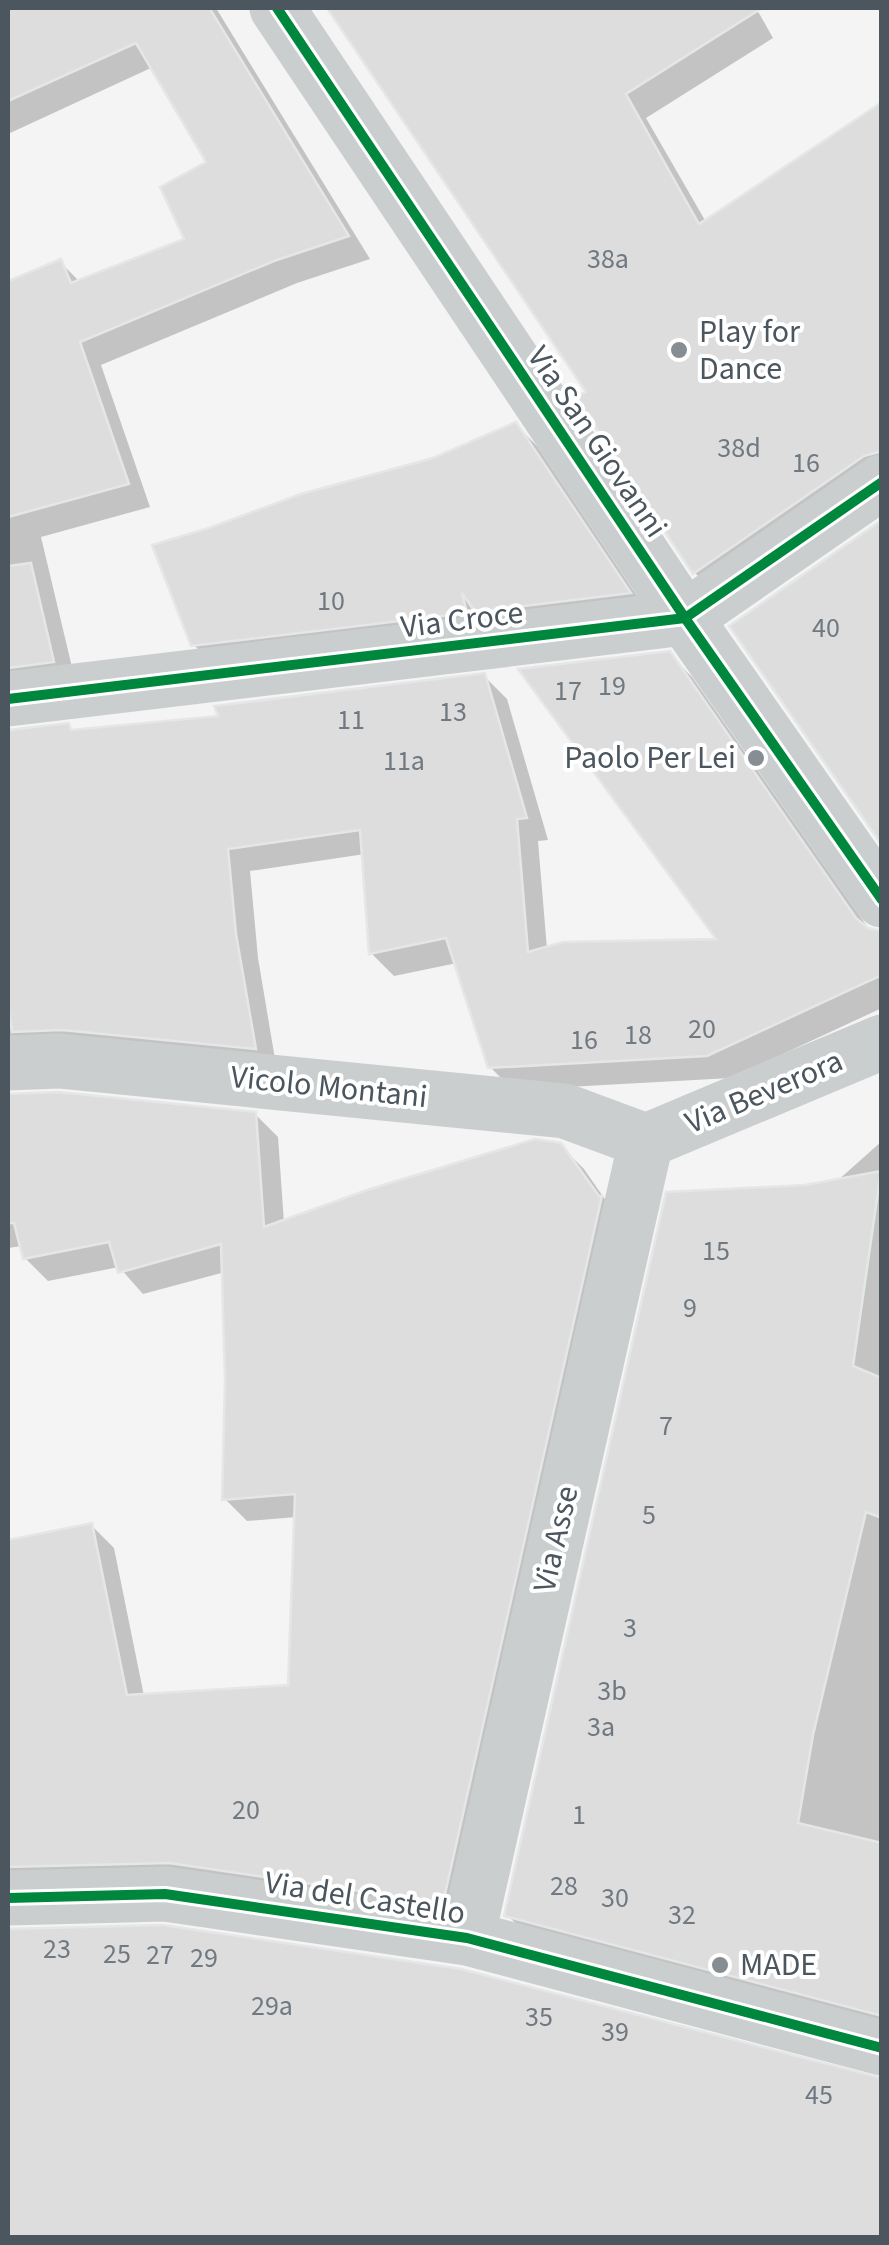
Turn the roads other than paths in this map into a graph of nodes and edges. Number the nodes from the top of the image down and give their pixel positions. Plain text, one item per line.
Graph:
1 (277, 8) edge
2 (882, 482) edge
3 (685, 618) junction
4 (8, 699) edge
5 (882, 900) edge
6 (882, 1042) edge
7 (8, 1064) edge
8 (646, 1141) junction
9 (8, 1898) edge
10 (467, 1938) junction
11 (882, 2048) edge

1 - 3 street, Via San Giovanni
2 - 3 street, Via Croce
3 - 4 street, Via Croce
3 - 5 street, Via San Giovanni
6 - 8 street, Via Beverora
7 - 8 street, Vicolo Montani
8 - 10 street, Via Asse
9 - 10 street, Via del Castello
10 - 11 street, Via del Castello

